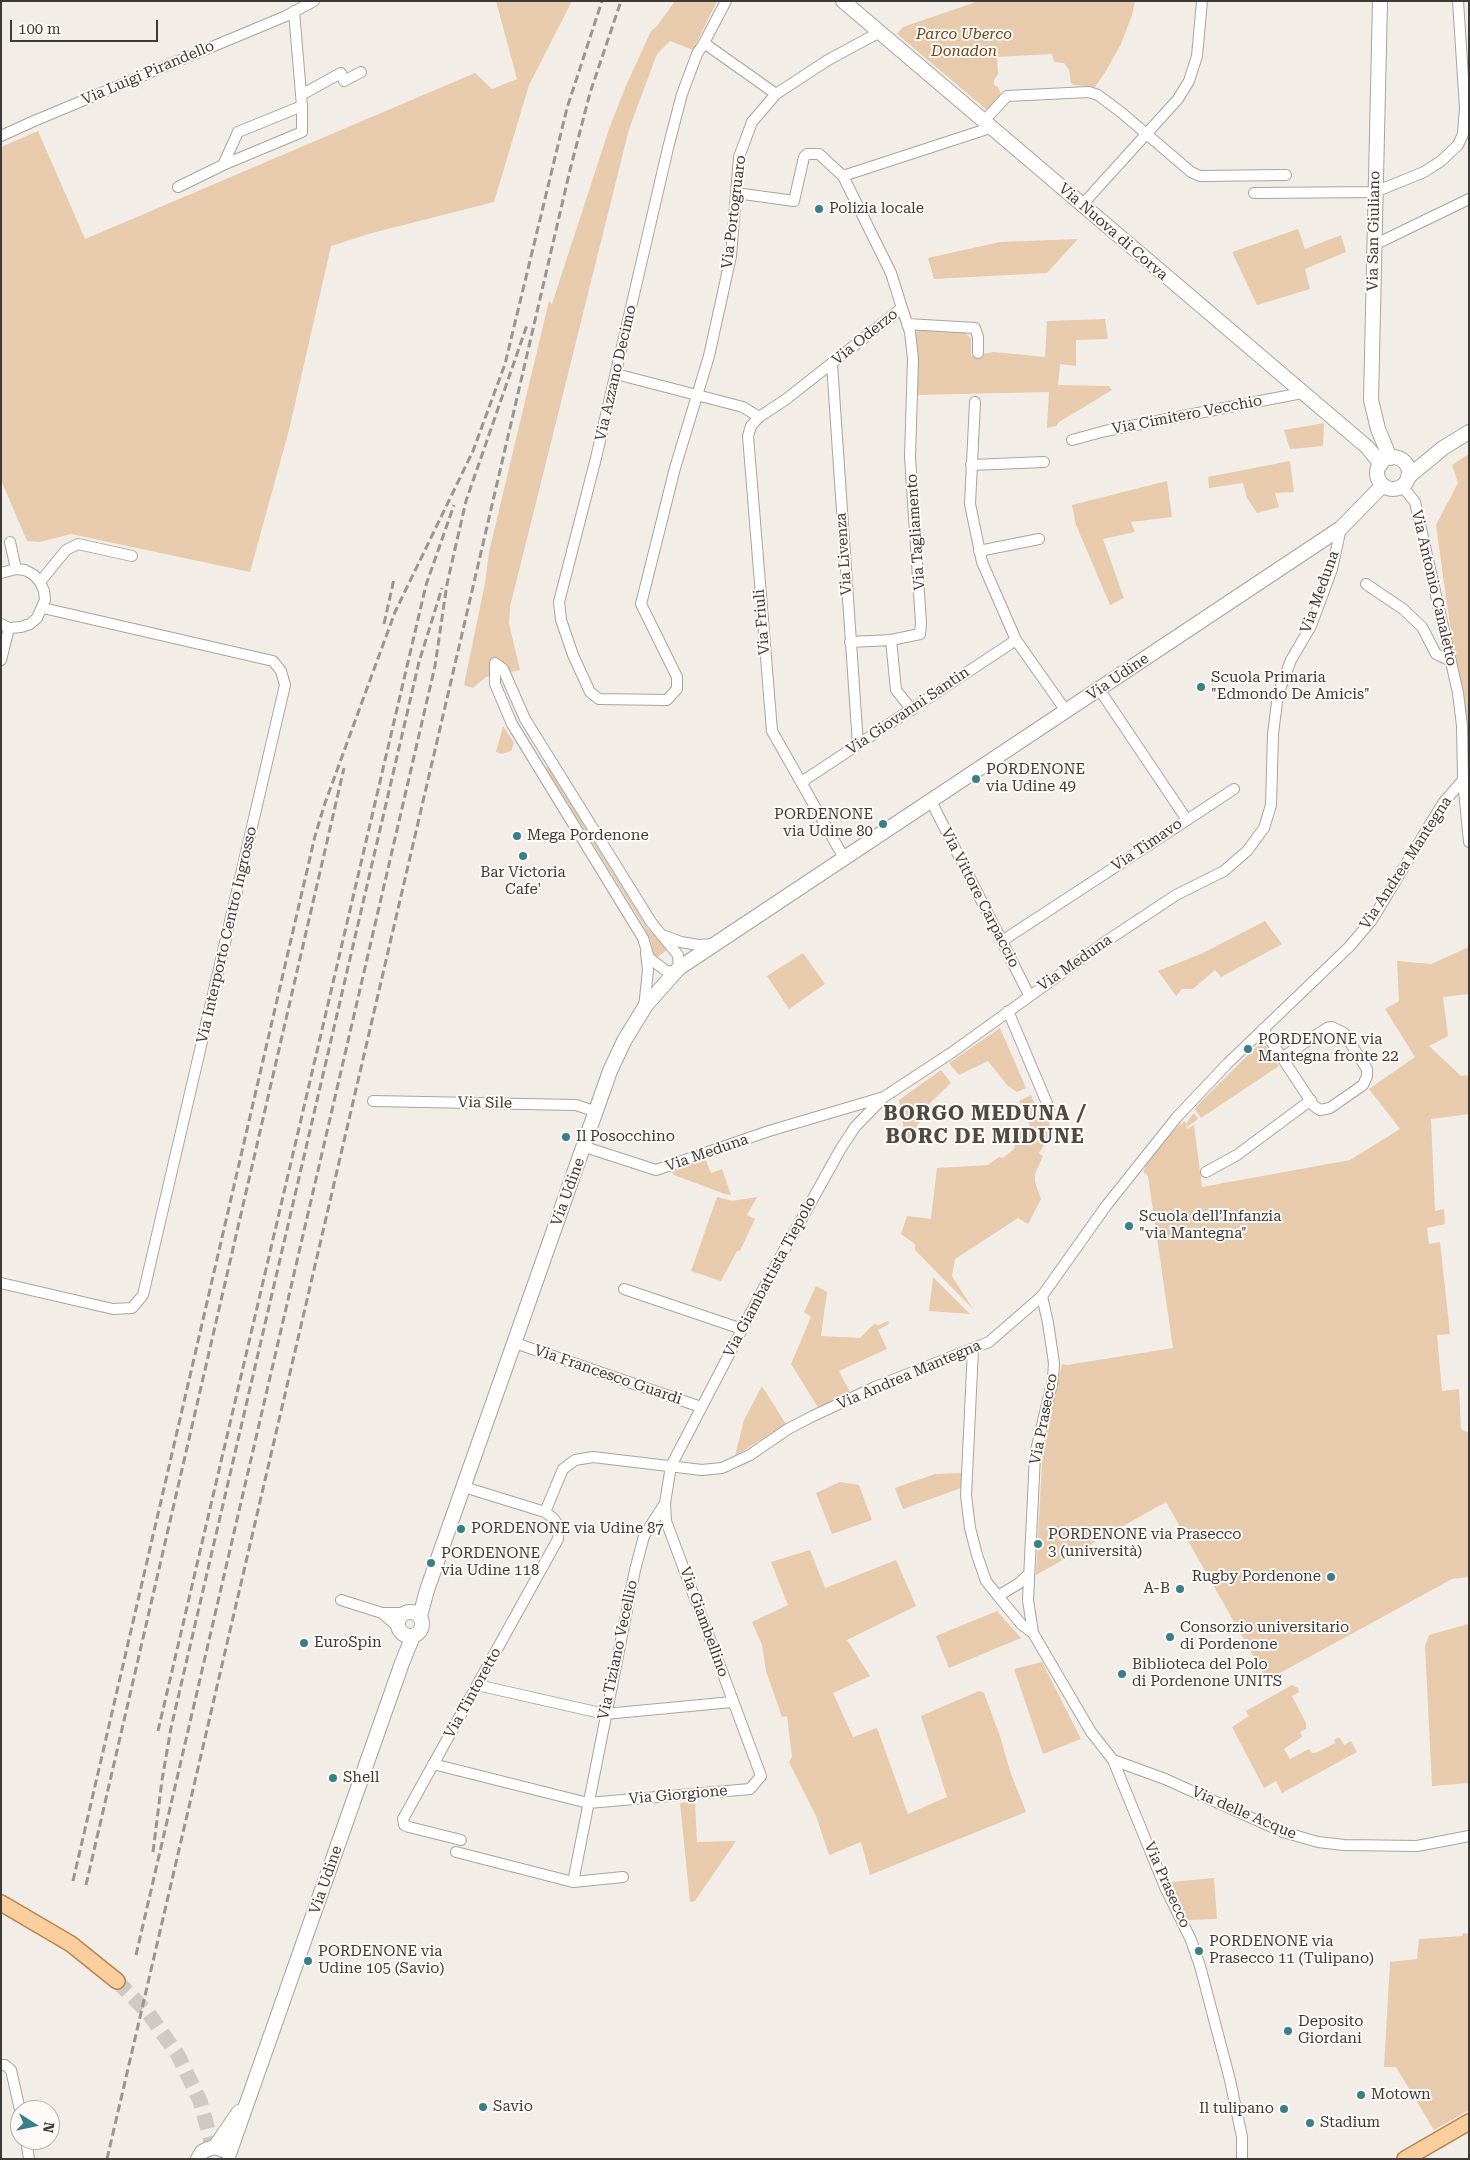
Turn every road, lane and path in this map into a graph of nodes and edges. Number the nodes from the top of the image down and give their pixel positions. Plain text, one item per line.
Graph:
1 (314, 1) edge
2 (726, 1) edge
3 (843, 1) edge
4 (1202, 1) edge
5 (1380, 1) edge
6 (1458, 1) edge
7 (294, 11) junction
8 (878, 33) junction
9 (704, 43) junction
10 (361, 72) dead end
11 (301, 94) junction
12 (776, 94) junction
13 (302, 106) junction
14 (986, 125) junction
15 (1146, 132) junction
16 (1, 136) edge
17 (223, 165) junction
18 (843, 176) junction
19 (1286, 176) dead end
20 (178, 186) dead end
21 (1375, 192) junction
22 (736, 193) junction
23 (1254, 193) dead end
24 (1469, 199) edge
25 (1082, 205) junction
26 (1374, 245) junction
27 (902, 308) junction
28 (907, 324) junction
29 (978, 353) dead end
30 (832, 364) junction
31 (616, 374) junction
32 (1302, 393) junction
33 (698, 396) junction
34 (975, 402) dead end
35 (758, 417) junction
36 (1469, 432) edge
37 (1072, 440) dead end
38 (1385, 461) junction
39 (1044, 462) dead end
40 (971, 466) junction
41 (1405, 475) junction
42 (1383, 485) junction
43 (1341, 528) junction
44 (1039, 539) dead end
45 (10, 542) dead end
46 (979, 551) junction
47 (132, 556) dead end
48 (16, 569) junction
49 (1, 573) edge
50 (40, 582) junction
51 (1366, 584) dead end
52 (43, 608) junction
53 (5, 626) edge
54 (891, 640) junction
55 (1016, 640) junction
56 (850, 642) junction
57 (1, 660) edge
58 (1451, 661) junction
59 (1099, 689) junction
60 (599, 699) joint
61 (912, 710) junction
62 (1066, 711) junction
63 (858, 744) junction
64 (548, 758) junction
65 (537, 765) junction
66 (1463, 780) junction
67 (803, 783) junction
68 (1234, 789) dead end
69 (931, 800) junction
70 (1187, 820) junction
71 (1469, 842) edge
72 (844, 858) junction
73 (657, 932) junction
74 (1002, 941) junction
75 (715, 944) junction
76 (646, 947) junction
77 (677, 970) junction
78 (1029, 995) junction
79 (644, 1008) junction
80 (1008, 1011) junction
81 (1263, 1029) junction
82 (1283, 1057) junction
83 (884, 1097) junction
84 (1311, 1100) junction
85 (373, 1101) dead end
86 (1049, 1108) dead end
87 (596, 1112) junction
88 (585, 1147) junction
89 (1206, 1172) dead end
90 (1, 1283) edge
91 (624, 1289) dead end
92 (1042, 1296) junction
93 (742, 1330) junction
94 (515, 1342) junction
95 (973, 1349) junction
96 (701, 1407) junction
97 (671, 1466) junction
98 (464, 1487) junction
99 (665, 1503) junction
100 (545, 1512) junction
101 (1028, 1574) junction
102 (998, 1596) junction
103 (341, 1600) dead end
104 (382, 1613) junction
105 (412, 1613) junction
106 (405, 1632) junction
107 (1033, 1633) junction
108 (477, 1685) junction
109 (732, 1702) junction
110 (605, 1714) junction
111 (1113, 1760) junction
112 (434, 1764) junction
113 (761, 1776) joint
114 (588, 1802) junction
115 (1469, 1836) edge
116 (461, 1840) dead end
117 (456, 1852) dead end
118 (623, 1877) dead end
119 (573, 1882) junction
120 (1, 1903) edge
121 (117, 1982) tunnel mouth
122 (1, 2065) edge
123 (249, 2097) junction
124 (18, 2100) edge
125 (1469, 2122) edge
126 (215, 2147) junction
127 (231, 2156) edge
128 (198, 2159) edge
129 (1242, 2159) edge
130 (1405, 2159) edge

1 - 7 street, Via Luigi Pirandello
2 - 9 street, Via Azzano Decimo
3 - 8 main road, Via Nuova di Corva
4 - 15 street
5 - 21 main road, Via San Giuliano
6 - 21 street
7 - 11 street
7 - 16 street, Via Luigi Pirandello
8 - 12 street, Via Portogruaro
8 - 14 main road, Via Nuova di Corva
9 - 12 street
9 - 31 street, Via Azzano Decimo
10 - 11 street
11 - 13 street
12 - 22 street, Via Portogruaro
13 - 17 street
13 - 17 street
14 - 15 street
14 - 18 street
14 - 25 main road, Via Nuova di Corva
15 - 19 street
15 - 25 street
17 - 20 street
18 - 22 street, Via Oderzo
18 - 27 street, Via Oderzo
21 - 23 street
21 - 26 main road, Via San Giuliano
22 - 33 street, Via Portogruaro
24 - 26 street
25 - 32 main road, Via Nuova di Corva
26 - 38 main road, Via San Giuliano
27 - 28 street, Via Tagliamento
27 - 30 street, Via Oderzo
28 - 29 street
28 - 54 street, Via Tagliamento
30 - 35 street, Via Oderzo
30 - 56 street, Via Livenza
31 - 33 street
31 - 60 street, Via Azzano Decimo
32 - 37 street, Via Cimitero Vecchio
32 - 38 main road, Via Nuova di Corva
33 - 35 street
33 - 60 street, Via Portogruaro
34 - 40 street
35 - 67 street, Via Friuli
36 - 41 main road
38 - 41 main road
38 - 42 main road
39 - 40 street
40 - 46 street
41 - 42 main road
41 - 58 street, Via Antonio Canaletto
42 - 43 main road, Via Udine
43 - 59 main road, Via Udine
43 - 78 street, Via Meduna
44 - 46 street
45 - 48 street
46 - 55 street
47 - 50 street
48 - 49 street
48 - 50 street
50 - 52 street
51 - 58 street
52 - 53 street
52 - 90 street, Via Interporto Centro Ingrosso
53 - 57 street
54 - 56 street
54 - 61 street
55 - 61 street, Via Giovanni Santin
55 - 62 street
56 - 63 street, Via Livenza
58 - 66 street, Via Antonio Canaletto
59 - 62 main road, Via Udine
59 - 70 street, Via Timavo
61 - 63 street, Via Giovanni Santin
62 - 69 main road, Via Udine
63 - 67 street, Via Giovanni Santin
64 - 65 street
64 - 65 street
64 - 73 street
65 - 76 street
66 - 71 street, Via Antonio Canaletto
66 - 81 street, Via Andrea Mantegna
67 - 72 street, Via Friuli
68 - 70 street
69 - 72 main road, Via Udine
69 - 74 street, Via Vittore Carpaccio
70 - 74 street, Via Timavo
72 - 75 main road, Via Udine
73 - 75 street
73 - 77 street
74 - 78 street, Via Vittore Carpaccio
75 - 77 main road, Via Udine
76 - 77 street
76 - 79 street
77 - 79 main road, Via Udine
78 - 80 street, Via Meduna
79 - 87 main road, Via Udine
80 - 83 street, Via Meduna
80 - 86 street
81 - 82 street
81 - 92 street, Via Andrea Mantegna
82 - 84 street
82 - 84 street
83 - 88 street, Via Meduna
83 - 93 street, Via Giambattista Tiepolo
84 - 89 street
85 - 87 street, Via Sile
87 - 88 main road, Via Udine
88 - 94 main road, Via Udine
91 - 93 street
92 - 95 street, Via Andrea Mantegna
92 - 101 street, Via Prasecco
93 - 96 street, Via Giambattista Tiepolo
94 - 96 street, Via Francesco Guardi
94 - 98 main road, Via Udine
95 - 97 street, Via Andrea Mantegna
95 - 102 street, Via Prasecco
96 - 97 street, Via Giambattista Tiepolo
97 - 99 street, Via Giambellino
97 - 100 street, Via Andrea Mantegna
98 - 100 street
98 - 105 main road, Via Udine
99 - 109 street, Via Giambellino
99 - 110 street, Via Tiziano Vecellio
100 - 108 street, Via Tintoretto
101 - 102 street
101 - 107 street, Via Prasecco
102 - 107 street, Via Prasecco
103 - 104 street
104 - 105 street
104 - 106 street
105 - 106 main road
105 - 106 main road
106 - 123 main road, Via Udine
107 - 111 street, Via Prasecco
108 - 110 street
108 - 112 street, Via Tintoretto
109 - 110 street
109 - 113 street, Via Giambellino
110 - 114 street, Via Tiziano Vecellio
111 - 115 street, Via delle Acque
111 - 129 street, Via Prasecco
112 - 114 street, Via Giorgione
112 - 116 street, Via Tintoretto
113 - 114 street, Via Giorgione
114 - 119 street
117 - 119 street
118 - 119 street
120 - 121 main road
122 - 124 street
123 - 126 main road
123 - 127 main road
125 - 130 main road
126 - 127 main road
126 - 128 main road

